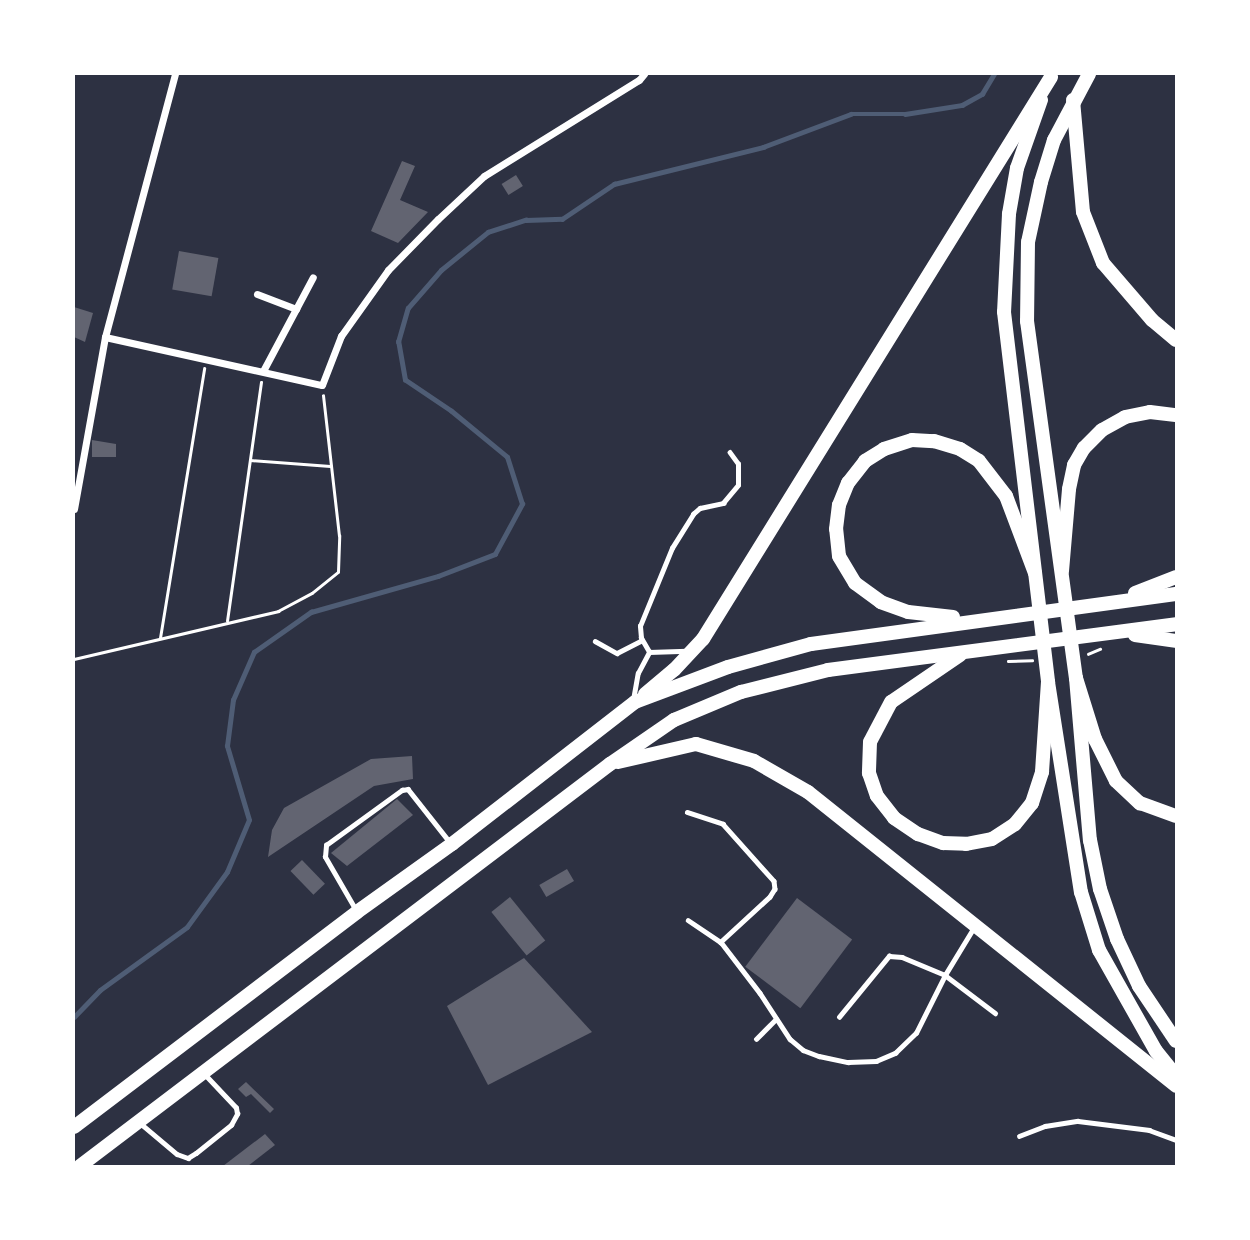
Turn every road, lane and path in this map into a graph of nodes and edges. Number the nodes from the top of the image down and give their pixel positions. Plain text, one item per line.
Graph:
1 (175, 74) edge
2 (644, 74) edge
3 (1089, 74) edge
4 (1052, 76) edge
5 (1073, 100) junction
6 (313, 277) dead end
7 (257, 293) dead end
8 (296, 309) junction
9 (105, 337) junction
10 (1177, 340) edge
11 (206, 359) junction
12 (263, 371) junction
13 (322, 385) junction
14 (1177, 415) edge
15 (730, 453) dead end
16 (250, 460) junction
17 (332, 466) junction
18 (74, 509) edge
19 (1062, 571) junction
20 (1035, 573) junction
21 (1177, 577) edge
22 (1177, 594) edge
23 (1115, 601) junction
24 (975, 620) junction
25 (227, 622) junction
26 (1177, 624) edge
27 (1120, 632) junction
28 (160, 638) junction
29 (642, 640) junction
30 (595, 641) dead end
31 (1177, 641) edge
32 (692, 651) junction
33 (649, 652) junction
34 (965, 652) junction
35 (74, 659) edge
36 (1076, 678) junction
37 (1048, 681) junction
38 (634, 703) junction
39 (610, 764) junction
40 (687, 812) dead end
41 (1177, 816) edge
42 (452, 845) junction
43 (357, 912) junction
44 (688, 920) dead end
45 (976, 926) junction
46 (721, 942) junction
47 (945, 975) junction
48 (995, 1013) dead end
49 (839, 1017) dead end
50 (776, 1019) junction
51 (756, 1039) dead end
52 (1177, 1041) edge
53 (203, 1073) junction
54 (1177, 1076) edge
55 (1177, 1086) edge
56 (139, 1122) junction
57 (74, 1127) edge
58 (1019, 1136) dead end
59 (1177, 1140) edge
60 (80, 1167) edge

1 - 9 street
2 - 13 street
3 - 5 main road
4 - 20 main road
4 - 32 main road
5 - 10 main road
5 - 19 main road
6 - 8 street
7 - 8 street
8 - 12 street
9 - 11 street
9 - 18 street
11 - 12 street
11 - 28 path
12 - 13 street
12 - 16 path
13 - 17 path
14 - 19 main road
15 - 29 lane
16 - 17 path
16 - 25 path
17 - 25 path
19 - 36 main road
20 - 24 main road
20 - 37 main road
21 - 23 main road
22 - 23 main road
23 - 24 main road
24 - 38 main road
25 - 28 path
26 - 27 main road
27 - 31 main road
27 - 34 main road
28 - 35 path
29 - 30 lane
29 - 33 lane
32 - 33 lane
32 - 38 main road
33 - 38 lane
34 - 37 main road
34 - 39 main road
36 - 41 main road
36 - 52 main road
37 - 54 main road
38 - 42 main road
39 - 45 main road
39 - 53 main road
40 - 46 lane
42 - 43 main road
42 - 43 lane
43 - 57 main road
44 - 46 lane
45 - 47 lane
45 - 55 main road
46 - 50 lane
47 - 48 lane
47 - 49 lane
47 - 50 lane
50 - 51 lane
53 - 56 main road
53 - 56 lane
56 - 60 main road
58 - 59 lane

